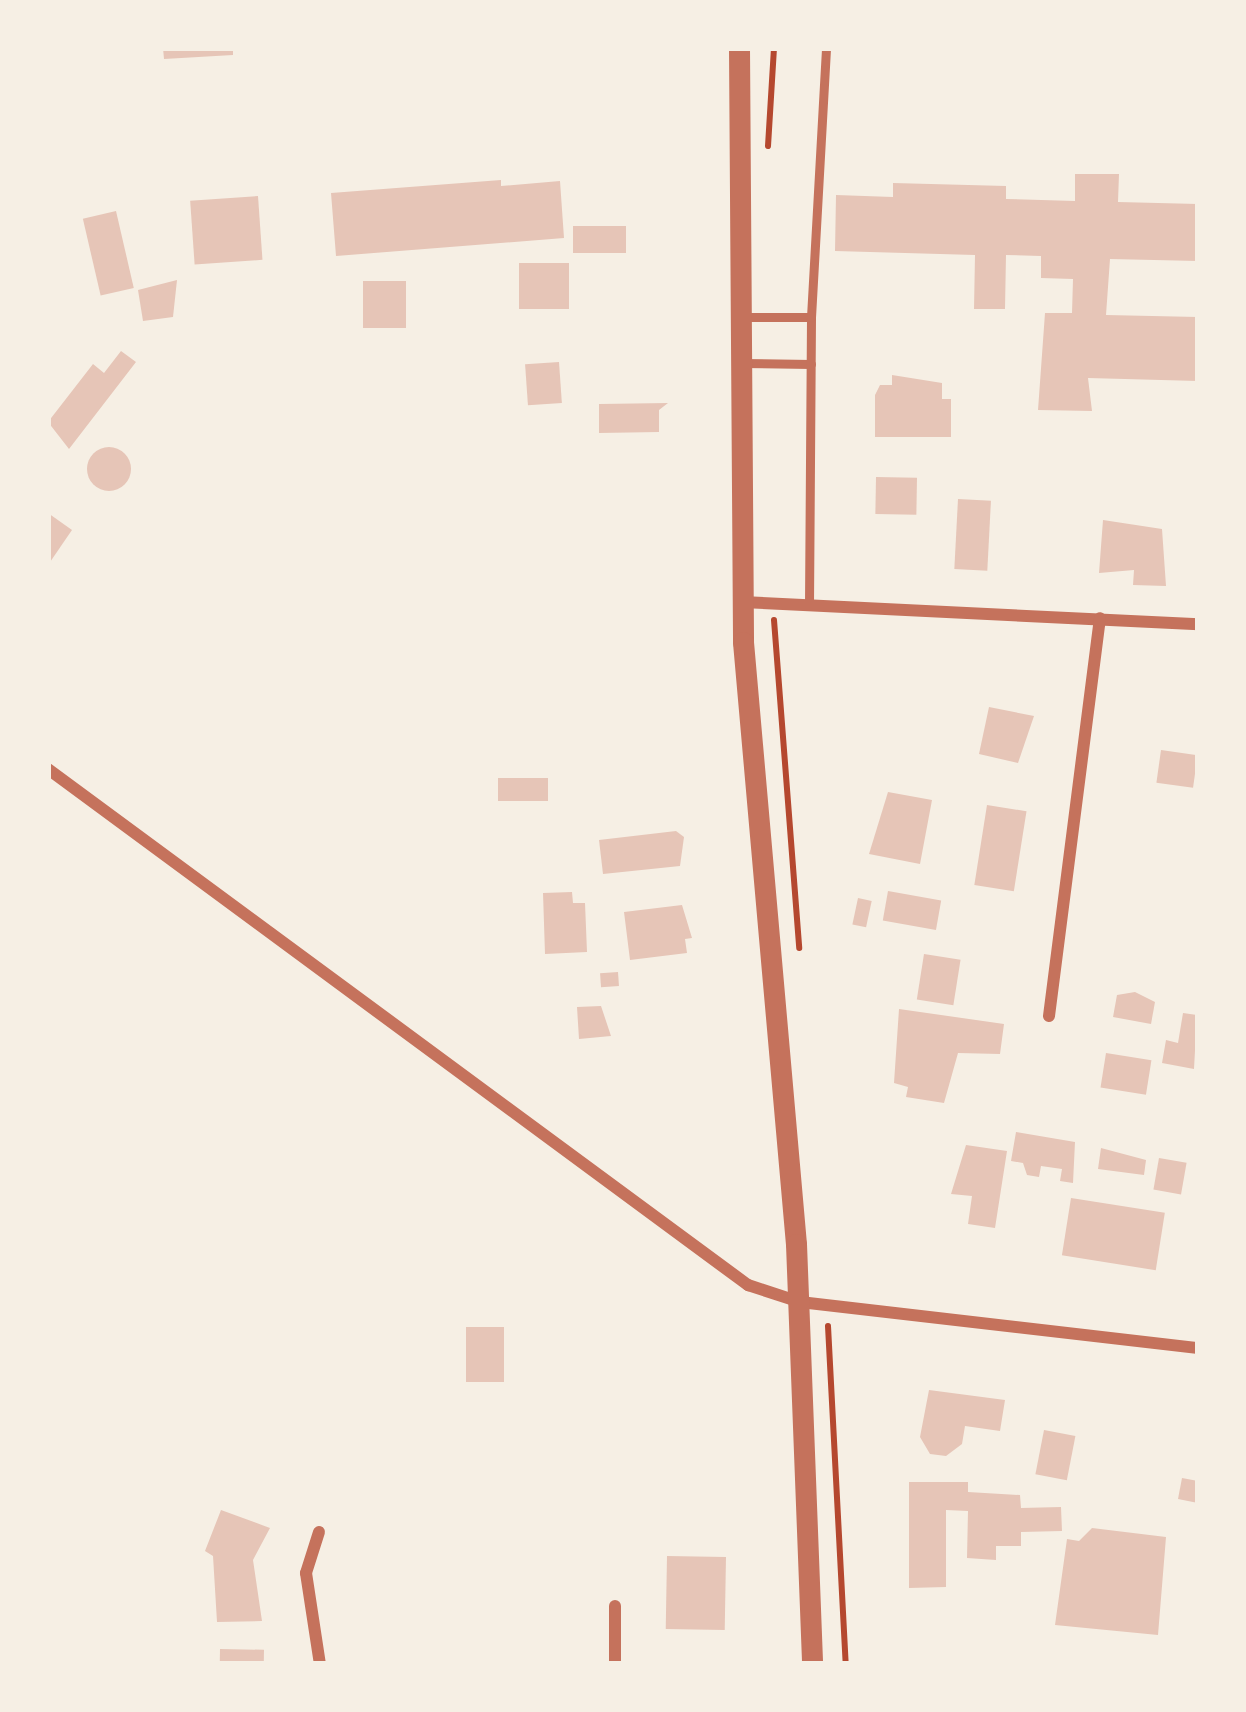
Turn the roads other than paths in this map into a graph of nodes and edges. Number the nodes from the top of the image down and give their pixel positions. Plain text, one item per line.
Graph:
1 (740, 48) edge
2 (826, 48) edge
3 (740, 316) junction
4 (812, 317) junction
5 (740, 363) junction
6 (811, 364) junction
7 (742, 602) junction
8 (808, 605) junction
9 (1100, 618) junction
10 (1198, 625) edge
11 (48, 769) edge
12 (1049, 1016) dead end
13 (800, 1303) junction
14 (1198, 1348) edge
15 (320, 1532) dead end
16 (615, 1606) dead end
17 (816, 1663) edge
18 (320, 1664) edge
19 (615, 1664) edge

1 - 3 street
2 - 4 lane
3 - 4 lane
3 - 5 street
4 - 6 lane
5 - 6 lane
5 - 7 street
6 - 8 lane
7 - 8 street
7 - 13 street
8 - 9 street
9 - 10 street
9 - 12 street
11 - 13 street
13 - 14 street
13 - 17 street
15 - 18 street
16 - 19 street

